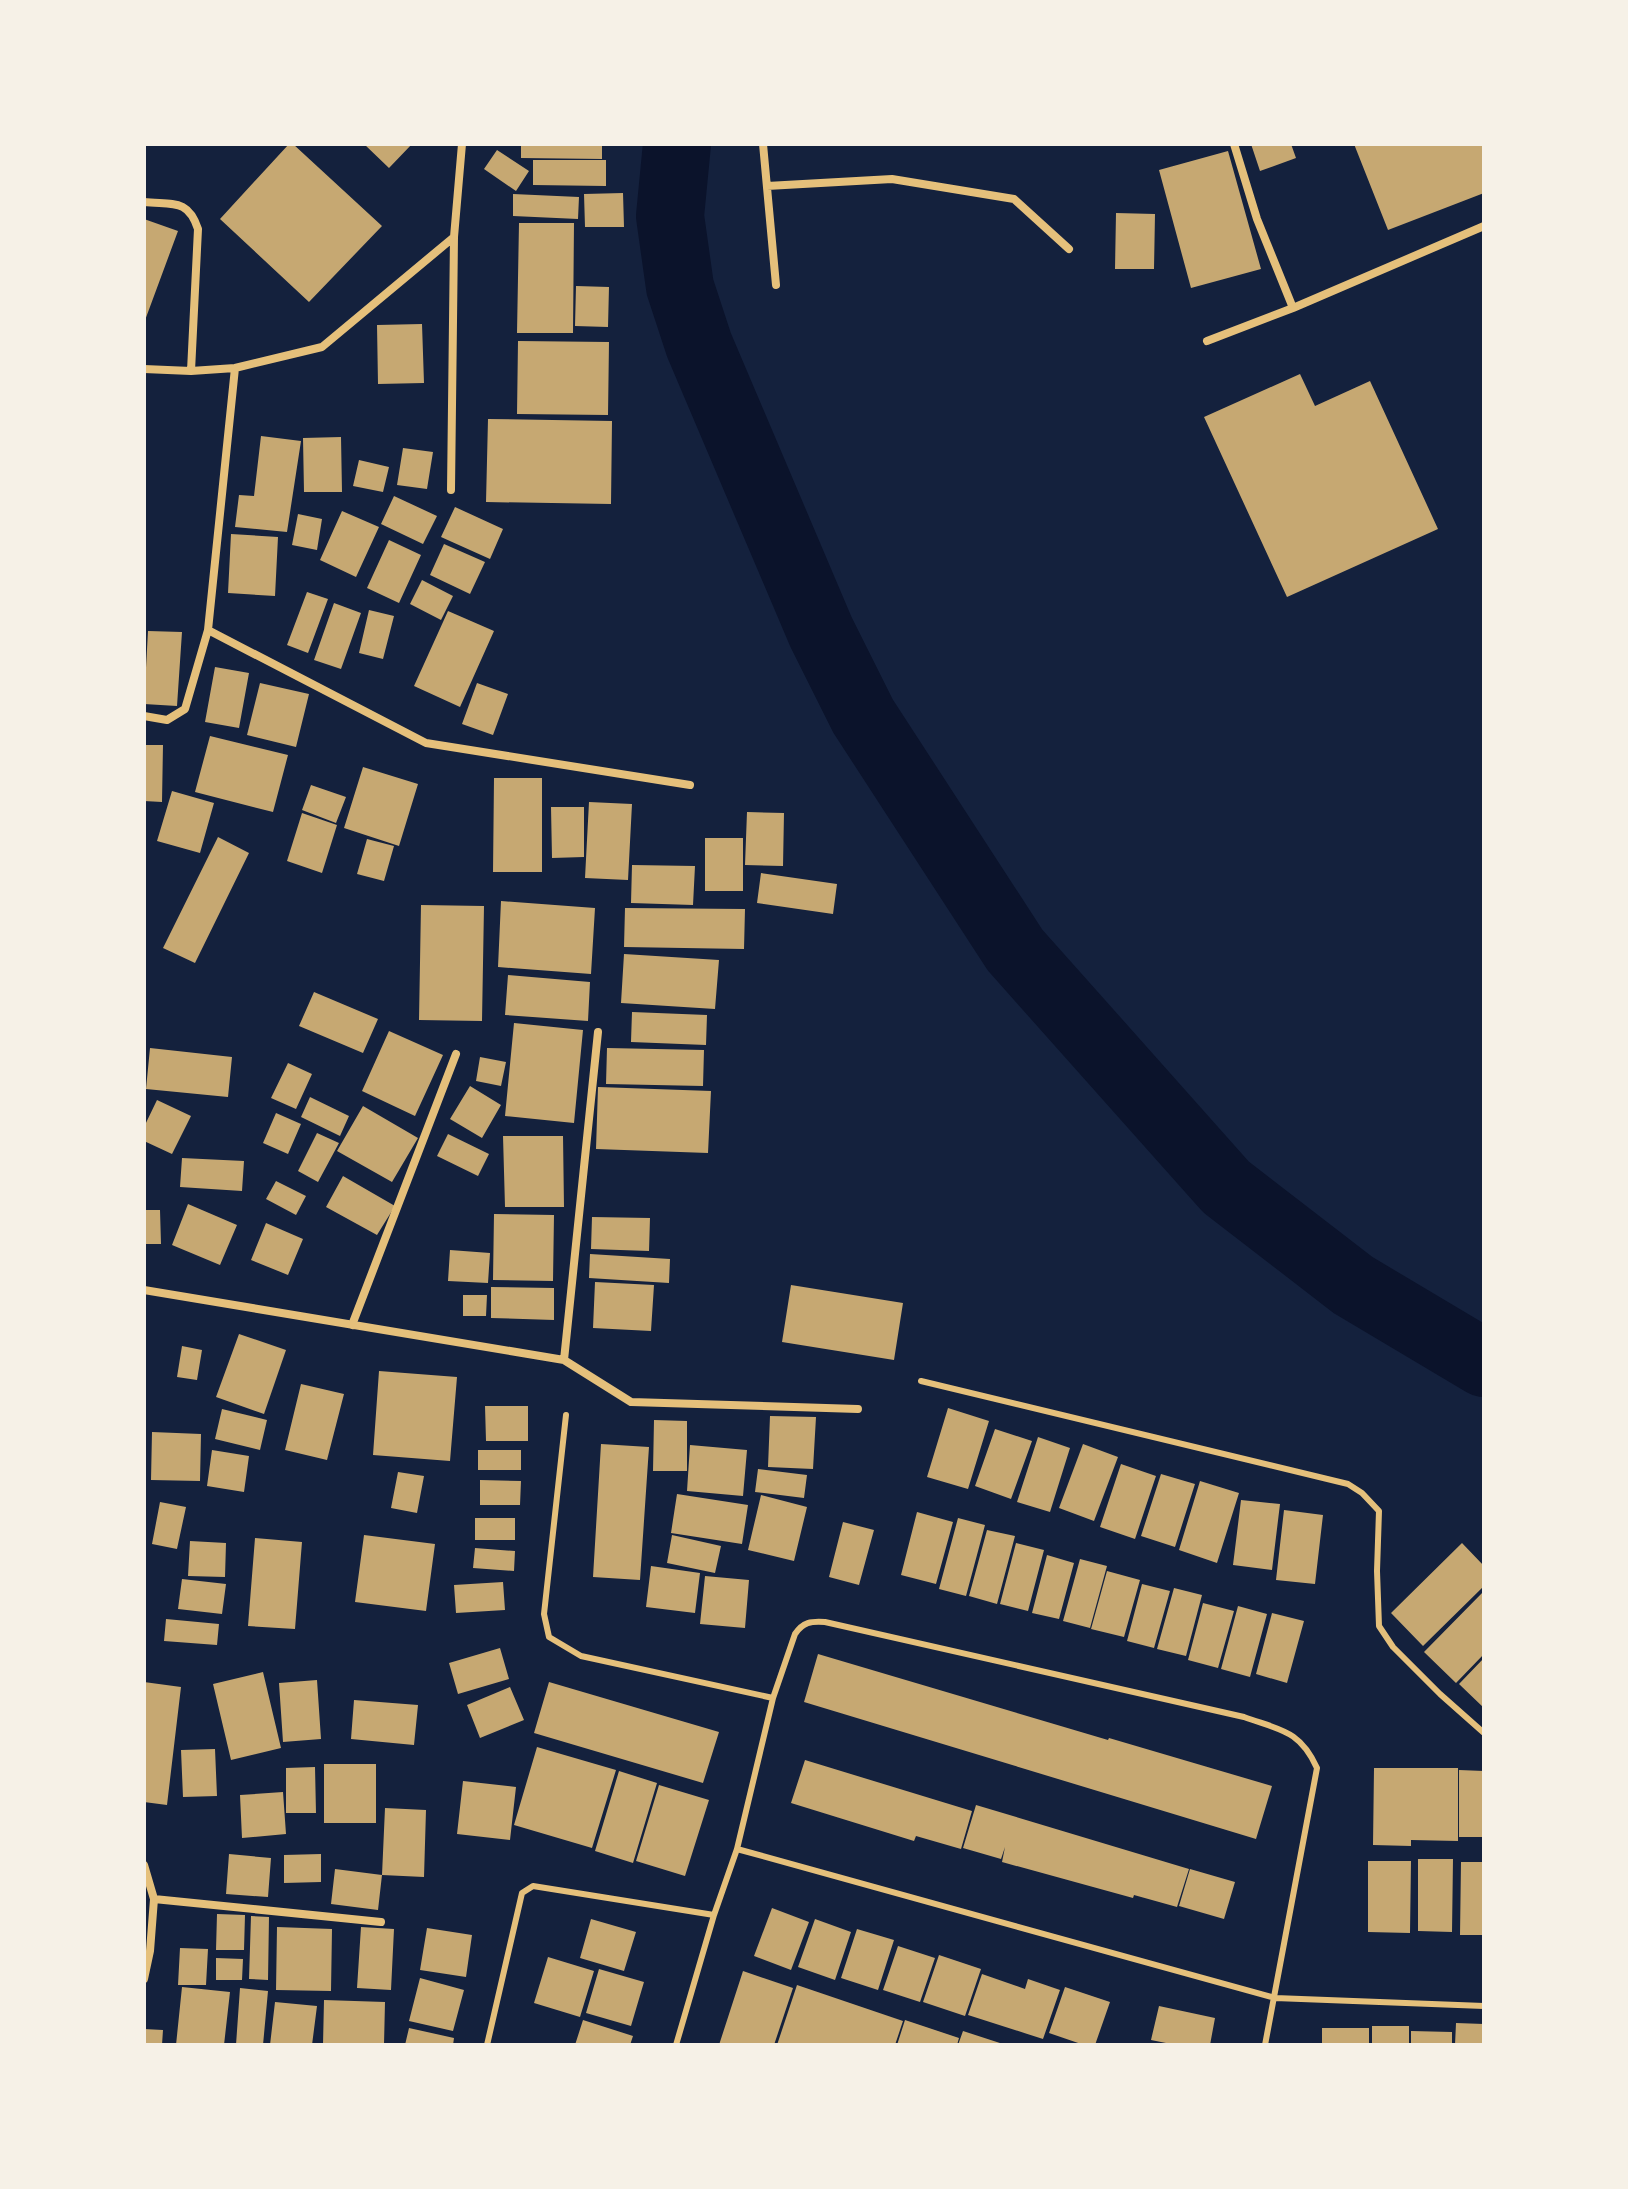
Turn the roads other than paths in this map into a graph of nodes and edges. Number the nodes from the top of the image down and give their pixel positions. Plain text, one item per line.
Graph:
1 (462, 144) edge
2 (763, 144) edge
3 (1234, 144) edge
4 (767, 186) junction
5 (144, 202) edge
6 (1484, 226) edge
7 (454, 237) junction
8 (1069, 249) dead end
9 (776, 285) dead end
10 (1293, 308) junction
11 (1207, 341) dead end
12 (235, 368) junction
13 (144, 369) edge
14 (191, 371) junction
15 (451, 490) dead end
16 (208, 630) junction
17 (144, 716) edge
18 (690, 785) dead end
19 (598, 1032) dead end
20 (456, 1054) dead end
21 (144, 1290) edge
22 (352, 1325) junction
23 (564, 1360) junction
24 (921, 1381) dead end
25 (858, 1409) dead end
26 (566, 1415) dead end
27 (773, 1698) junction
28 (1484, 1733) edge
29 (737, 1849) junction
30 (144, 1865) edge
31 (154, 1899) junction
32 (714, 1915) junction
33 (381, 1922) dead end
34 (144, 1979) edge
35 (1275, 1998) junction
36 (1484, 2006) edge
37 (487, 2045) edge
38 (676, 2045) edge
39 (1265, 2045) edge

1 - 7 street
2 - 4 street
3 - 10 street
4 - 8 street
4 - 9 street
5 - 14 street
6 - 10 street
7 - 12 street
7 - 15 street
10 - 11 street
12 - 14 street
12 - 16 street
13 - 14 street
16 - 17 street
16 - 18 street
19 - 23 street
20 - 22 street
21 - 22 street
22 - 23 street
23 - 25 street
24 - 28 lane
26 - 27 lane
27 - 29 lane
27 - 35 lane
29 - 32 lane
29 - 35 lane
30 - 31 street
31 - 33 street
31 - 34 street
32 - 37 lane
32 - 38 lane
35 - 36 lane
35 - 39 lane

